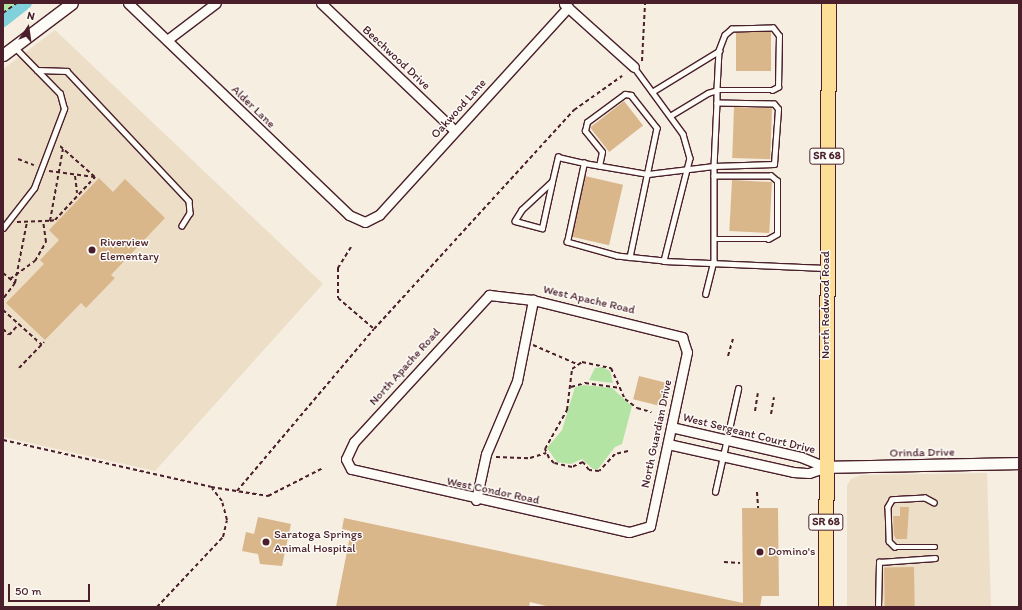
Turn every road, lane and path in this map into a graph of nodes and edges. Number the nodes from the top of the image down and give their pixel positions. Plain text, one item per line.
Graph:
1 (17, 3) edge
2 (72, 3) edge
3 (128, 3) edge
4 (216, 3) edge
5 (322, 3) edge
6 (645, 3) edge
7 (829, 3) edge
8 (566, 5) edge
9 (3, 13) edge
10 (167, 40) junction
11 (14, 46) junction
12 (719, 51) junction
13 (3, 55) edge
14 (642, 61) dead end
15 (634, 67) joint
16 (37, 70) junction
17 (622, 76) dead end
18 (717, 90) junction
19 (652, 92) junction
20 (717, 103) junction
21 (670, 116) junction
22 (456, 131) junction
23 (60, 146) dead end
24 (63, 149) junction
25 (18, 159) dead end
26 (584, 163) junction
27 (34, 165) dead end
28 (600, 166) junction
29 (714, 166) junction
30 (687, 169) junction
31 (49, 171) dead end
32 (648, 174) junction
33 (58, 175) junction
34 (75, 176) junction
35 (714, 176) junction
36 (95, 177) junction
37 (552, 182) junction
38 (77, 193) junction
39 (43, 221) junction
40 (50, 221) junction
41 (17, 222) dead end
42 (27, 222) junction
43 (365, 222) joint
44 (182, 226) dead end
45 (3, 228) edge
46 (714, 239) junction
47 (351, 247) dead end
48 (630, 257) junction
49 (664, 261) junction
50 (714, 261) junction
51 (827, 269) junction
52 (3, 273) edge
53 (17, 274) junction
54 (10, 279) junction
55 (15, 283) junction
56 (706, 294) dead end
57 (489, 295) joint
58 (3, 299) edge
59 (533, 300) junction
60 (3, 310) edge
61 (19, 324) junction
62 (3, 329) edge
63 (374, 329) junction
64 (682, 337) joint
65 (733, 339) dead end
66 (532, 344) dead end
67 (728, 356) dead end
68 (577, 364) junction
69 (19, 368) dead end
70 (571, 387) junction
71 (619, 388) junction
72 (738, 389) dead end
73 (758, 393) dead end
74 (774, 397) dead end
75 (755, 411) dead end
76 (651, 412) dead end
77 (770, 414) dead end
78 (671, 427) junction
79 (3, 440) edge
80 (726, 440) junction
81 (668, 444) junction
82 (628, 451) dead end
83 (546, 453) junction
84 (722, 456) junction
85 (496, 457) dead end
86 (346, 460) joint
87 (1019, 463) edge
88 (826, 467) junction
89 (323, 468) dead end
90 (211, 487) junction
91 (237, 491) junction
92 (715, 492) dead end
93 (757, 492) dead end
94 (476, 500) junction
95 (934, 502) dead end
96 (758, 508) dead end
97 (641, 531) joint
98 (935, 547) dead end
99 (935, 558) dead end
100 (724, 562) dead end
101 (740, 563) dead end
102 (157, 607) edge
103 (826, 607) edge
104 (878, 607) edge

1 - 9 path
2 - 11 street
3 - 10 street, Alder Lane
4 - 10 street
5 - 22 street, Beechwood Drive
6 - 14 path
7 - 51 main road, North Redwood Road / SR 68
8 - 15 street
8 - 22 street, Oakwood Lane
10 - 43 street, Alder Lane
11 - 13 street
11 - 16 lane
12 - 18 lane
12 - 18 lane
12 - 19 lane
15 - 19 lane
16 - 44 lane
16 - 45 lane
17 - 63 path
18 - 20 lane
18 - 21 lane
19 - 21 lane
20 - 29 lane
20 - 29 lane
21 - 30 lane
22 - 43 street, Oakwood Lane
23 - 24 path
24 - 33 path
24 - 36 path
25 - 27 path
26 - 28 lane
26 - 37 lane
26 - 48 lane
28 - 32 lane
28 - 32 lane
29 - 30 lane
29 - 35 lane
30 - 32 lane
30 - 49 lane
31 - 33 path
32 - 48 lane
33 - 34 path
33 - 40 path
34 - 36 path
34 - 38 path
35 - 46 lane
35 - 46 lane
36 - 38 path
37 - 37 lane
38 - 40 path
39 - 40 path
39 - 42 path
39 - 53 path
41 - 42 path
42 - 53 path
46 - 50 lane
47 - 63 path
48 - 49 lane
49 - 50 lane
50 - 51 lane
50 - 56 lane
51 - 88 main road, North Redwood Road / SR 68
52 - 54 path
53 - 54 path
53 - 55 path
54 - 55 path
55 - 58 path
57 - 59 street, West Apache Road
57 - 86 street, North Apache Road
59 - 64 street, West Apache Road
59 - 94 street
60 - 61 path
61 - 62 path
61 - 69 path
63 - 91 path
64 - 78 street, North Guardian Drive
65 - 67 path
66 - 68 path
68 - 70 path
68 - 71 path
70 - 71 path
70 - 83 path
71 - 76 path
72 - 80 lane
73 - 75 path
74 - 77 path
78 - 80 street, West Sergeant Court Drive
78 - 81 street, North Guardian Drive
79 - 90 path
80 - 84 lane
80 - 88 street, West Sergeant Court Drive
81 - 84 street, West Sergeant Court Drive
81 - 97 street, North Guardian Drive
82 - 83 path
83 - 85 path
84 - 88 street, West Sergeant Court Drive
84 - 92 lane
86 - 94 street, West Condor Road
87 - 88 street, Orinda Drive
88 - 103 main road, North Redwood Road / SR 68
89 - 91 path
90 - 91 path
90 - 102 path
93 - 96 path
94 - 97 street, West Condor Road
95 - 98 lane
99 - 104 lane
100 - 101 path

